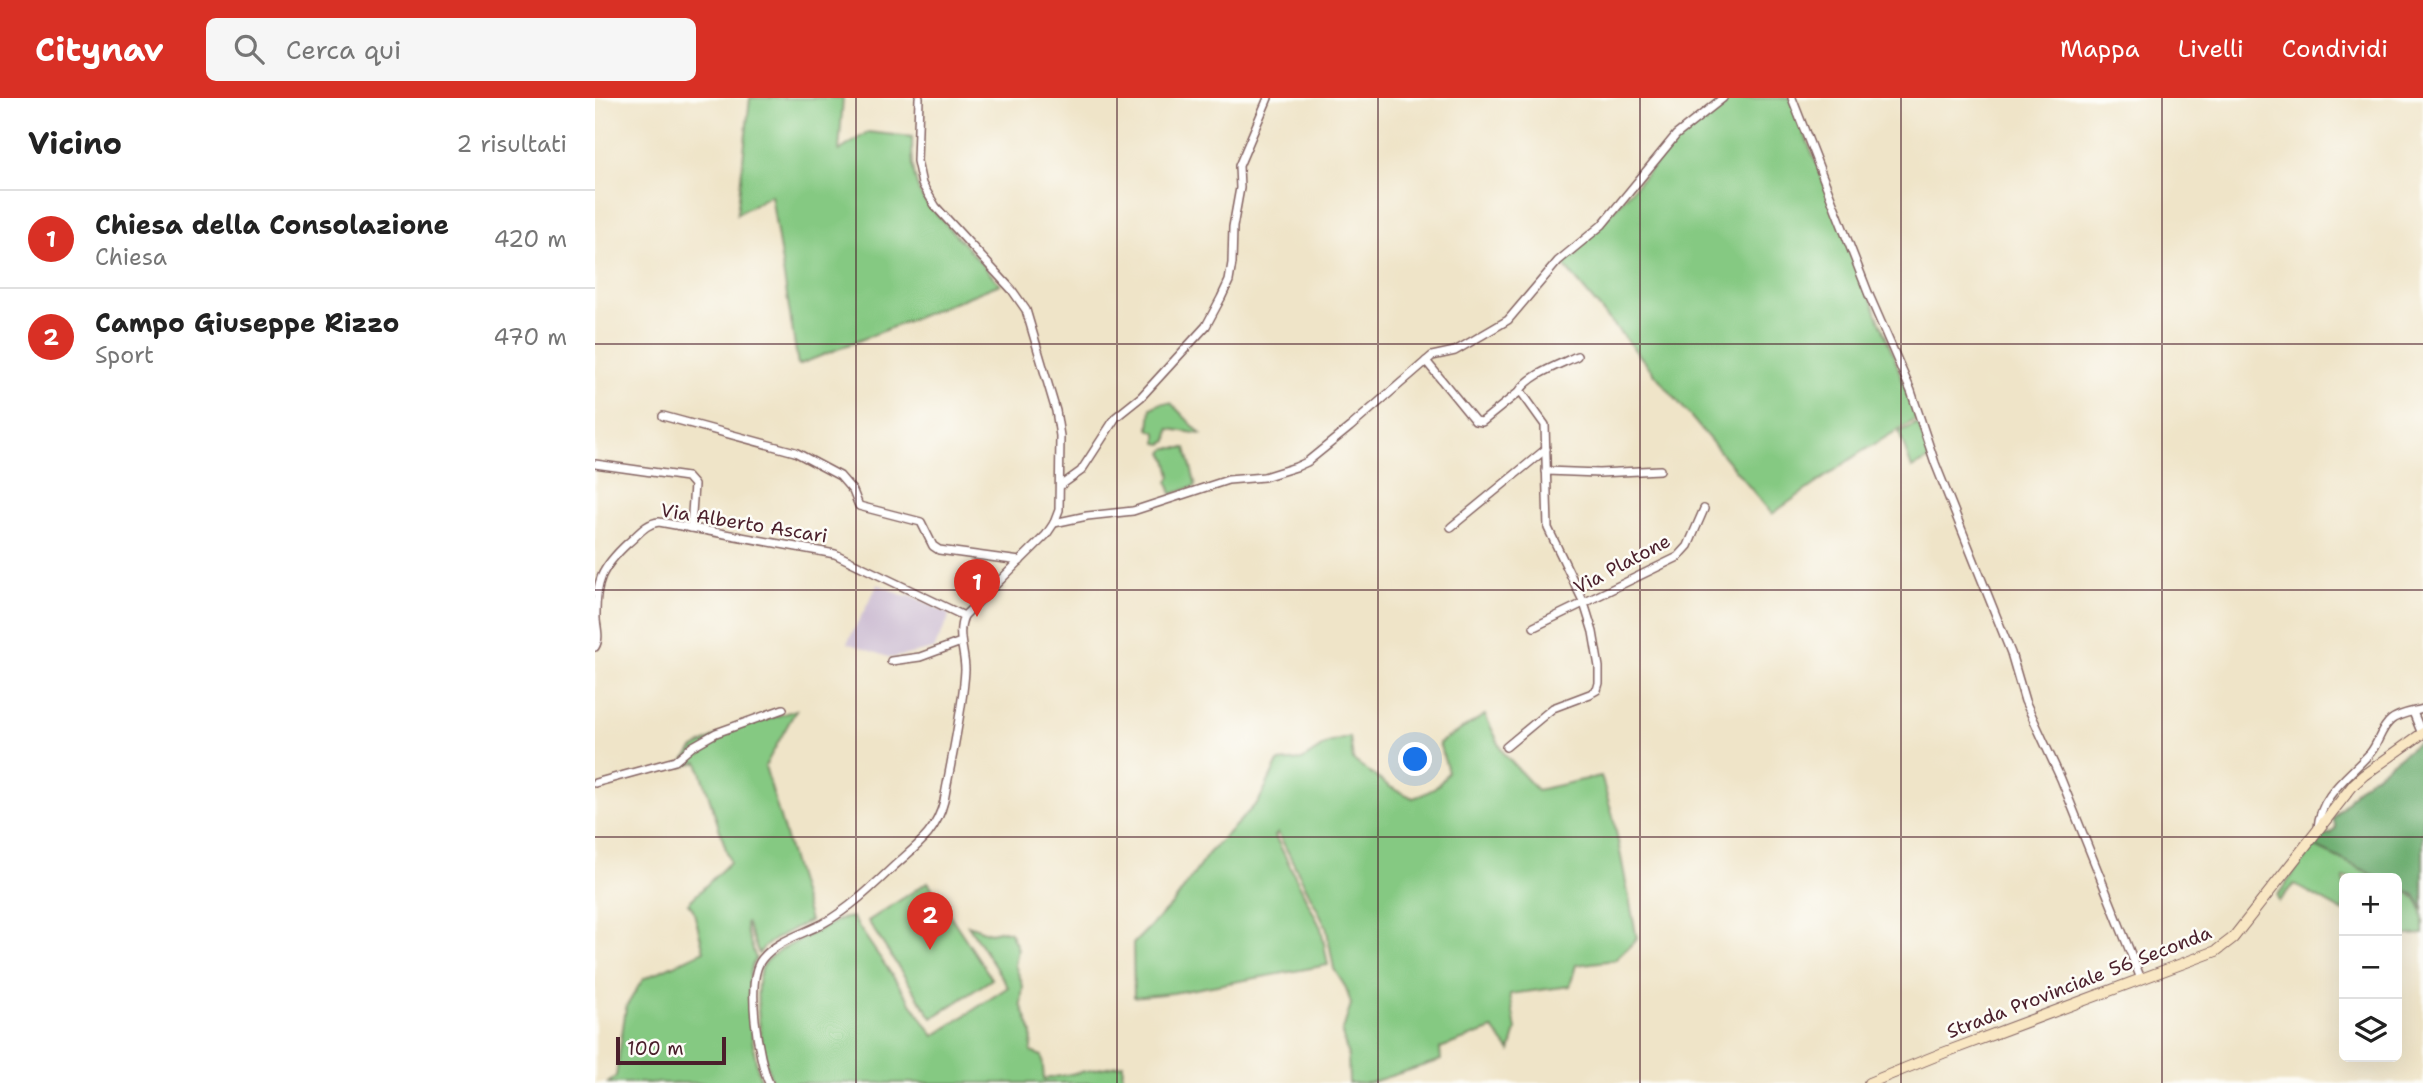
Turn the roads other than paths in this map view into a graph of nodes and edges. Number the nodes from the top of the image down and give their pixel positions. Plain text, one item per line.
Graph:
1 (919, 98) edge
2 (1268, 98) edge
3 (1723, 98) edge
4 (1792, 98) edge
5 (1577, 356) dead end
6 (1426, 361) junction
7 (1519, 392) junction
8 (663, 416) dead end
9 (1546, 449) junction
10 (595, 464) edge
11 (1660, 470) dead end
12 (1546, 471) junction
13 (1060, 486) junction
14 (1704, 509) dead end
15 (1054, 523) junction
16 (1451, 527) dead end
17 (691, 528) junction
18 (1020, 561) junction
19 (1584, 603) junction
20 (964, 616) junction
21 (1534, 627) dead end
22 (961, 642) junction
23 (595, 647) edge
24 (891, 661) dead end
25 (783, 709) dead end
26 (2423, 709) edge
27 (2413, 712) junction
28 (2422, 733) edge
29 (1506, 747) dead end
30 (2372, 751) junction
31 (2384, 760) junction
32 (595, 783) edge
33 (2318, 830) junction
34 (2141, 979) junction
35 (769, 1083) edge
36 (1869, 1083) edge

1 - 13 street
2 - 13 street
3 - 6 street
4 - 34 street
5 - 7 street
6 - 7 street
6 - 15 street
7 - 9 street
8 - 18 street
9 - 12 street
9 - 16 street
10 - 17 street
11 - 12 street
12 - 19 street
13 - 15 street
14 - 19 street, Via Platone
15 - 18 street
17 - 20 street, Via Alberto Ascari
17 - 23 street, Via Alberto Ascari
18 - 20 street
19 - 21 street, Via Platone
19 - 29 street
20 - 22 street
22 - 24 street
22 - 35 street
25 - 32 street
26 - 27 street
27 - 28 street
27 - 30 street
28 - 31 street, Strada Provinciale 56 Seconda
30 - 31 street
30 - 33 street
31 - 33 street, Strada Provinciale 56 Seconda
33 - 34 street, Strada Provinciale 56 Seconda
34 - 36 street, Strada Provinciale 56 Seconda

